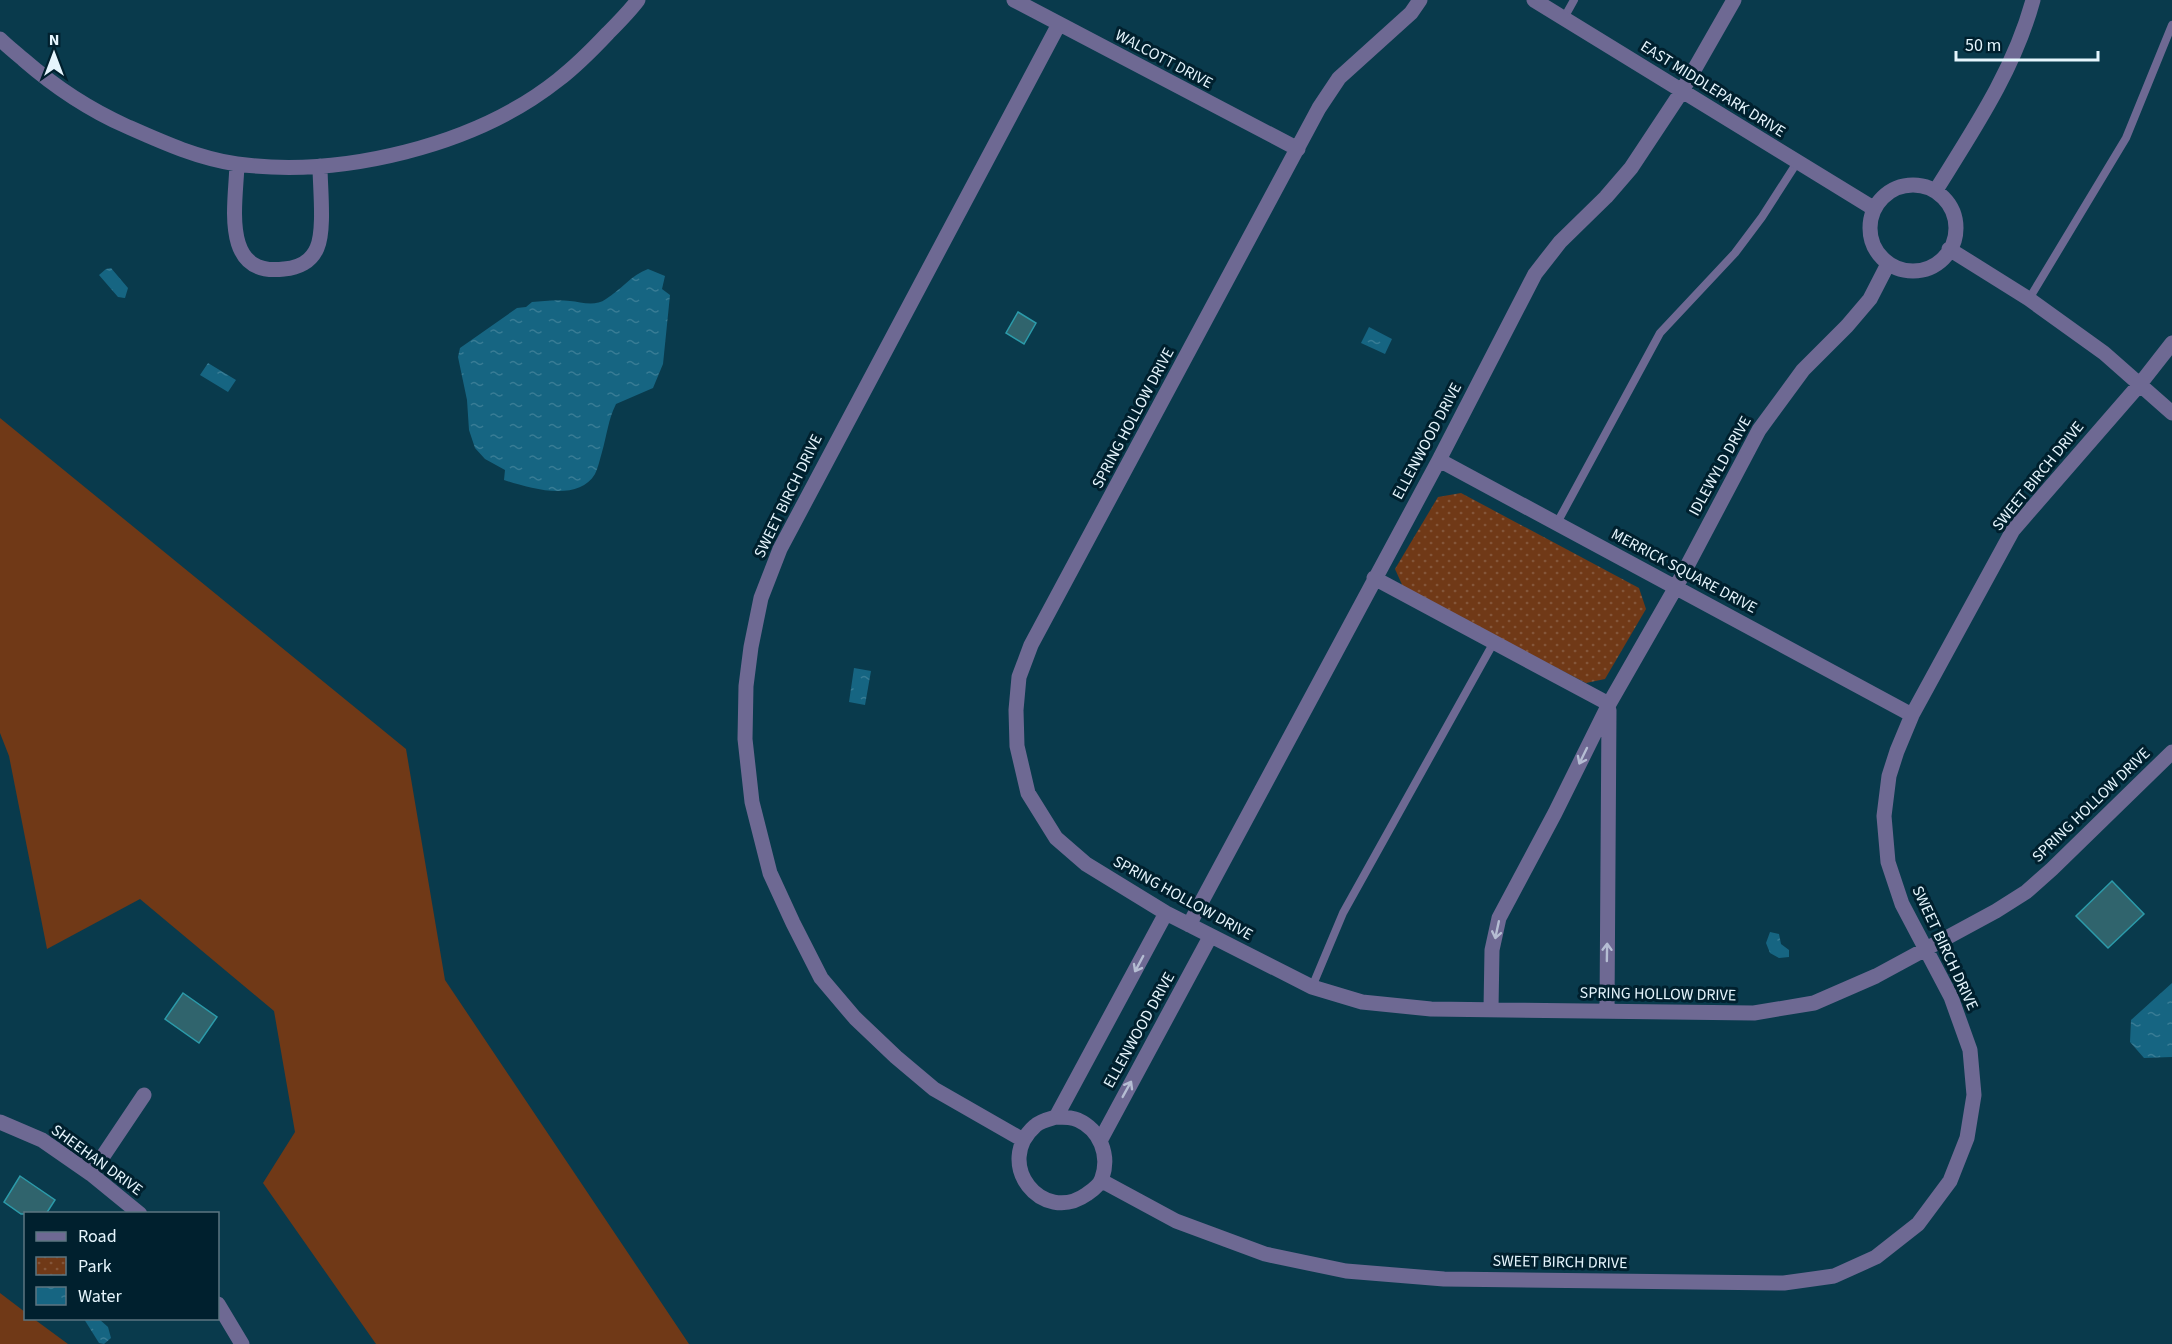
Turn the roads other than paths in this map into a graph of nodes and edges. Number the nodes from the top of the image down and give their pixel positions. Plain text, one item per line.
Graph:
1 (638, 0) edge
2 (1014, 0) edge
3 (1420, 0) edge
4 (1534, 0) edge
5 (1574, 0) edge
6 (1734, 0) edge
7 (2034, 0) edge
8 (1564, 18) junction
9 (1059, 24) junction
10 (2172, 25) edge
11 (0, 39) edge
12 (1682, 91) junction
13 (1298, 149) junction
14 (1798, 161) junction
15 (237, 164) junction
16 (320, 166) junction
17 (1936, 190) junction
18 (1874, 208) junction
19 (1949, 249) junction
20 (1888, 264) junction
21 (2029, 299) junction
22 (2172, 343) edge
23 (2140, 384) junction
24 (2172, 413) edge
25 (1439, 460) junction
26 (1557, 524) junction
27 (1374, 578) junction
28 (1676, 587) junction
29 (1494, 642) junction
30 (1609, 704) junction
31 (1912, 715) junction
32 (2172, 752) edge
33 (1167, 913) junction
34 (1189, 925) junction
35 (1210, 937) junction
36 (1927, 949) junction
37 (1312, 987) junction
38 (1491, 1009) junction
39 (1606, 1010) junction
40 (144, 1095) dead end
41 (1056, 1117) junction
42 (0, 1122) edge
43 (1023, 1140) junction
44 (1100, 1141) junction
45 (92, 1174) junction
46 (1102, 1180) junction
47 (138, 1212) edge
48 (219, 1306) edge
49 (242, 1344) edge

1 - 16 street
2 - 9 street, WALCOTT DRIVE
3 - 13 street, SPRING HOLLOW DRIVE
4 - 8 street, EAST MIDDLEPARK DRIVE
5 - 8 lane
6 - 12 street, ELLENWOOD DRIVE
7 - 17 street
8 - 12 street, EAST MIDDLEPARK DRIVE
9 - 13 street, WALCOTT DRIVE
9 - 43 street, SWEET BIRCH DRIVE
10 - 21 lane
11 - 15 street
12 - 14 street, EAST MIDDLEPARK DRIVE
12 - 25 street, ELLENWOOD DRIVE
13 - 33 street, SPRING HOLLOW DRIVE
14 - 18 street, EAST MIDDLEPARK DRIVE
14 - 26 lane
15 - 16 street
15 - 16 street
17 - 18 street
17 - 19 street
18 - 20 street
19 - 20 street
19 - 21 street
20 - 28 street, IDLEWYLD DRIVE
21 - 23 street
22 - 23 street, SWEET BIRCH DRIVE
23 - 24 street
23 - 31 street, SWEET BIRCH DRIVE
25 - 26 street, MERRICK SQUARE DRIVE
25 - 27 street, ELLENWOOD DRIVE
26 - 28 street, MERRICK SQUARE DRIVE
27 - 29 street
27 - 34 street, ELLENWOOD DRIVE
28 - 30 street, IDLEWYLD DRIVE
28 - 31 street, MERRICK SQUARE DRIVE
29 - 30 street
29 - 37 lane
30 -> 38 street, IDLEWYLD DRIVE
39 -> 30 street, IDLEWYLD DRIVE
31 - 36 street, SWEET BIRCH DRIVE
32 - 36 street, SPRING HOLLOW DRIVE
33 - 34 street, SPRING HOLLOW DRIVE
33 -> 41 street, ELLENWOOD DRIVE
34 - 35 street, SPRING HOLLOW DRIVE
35 - 37 street, SPRING HOLLOW DRIVE
44 -> 35 street, ELLENWOOD DRIVE
36 - 39 street, SPRING HOLLOW DRIVE
36 - 46 street, SWEET BIRCH DRIVE
37 - 38 street, SPRING HOLLOW DRIVE
38 - 39 street, SPRING HOLLOW DRIVE
40 - 45 street
41 - 43 street
41 - 44 street
42 - 45 street, SHEEHAN DRIVE
43 - 46 street
44 - 46 street
45 - 47 street, SHEEHAN DRIVE
48 - 49 street

